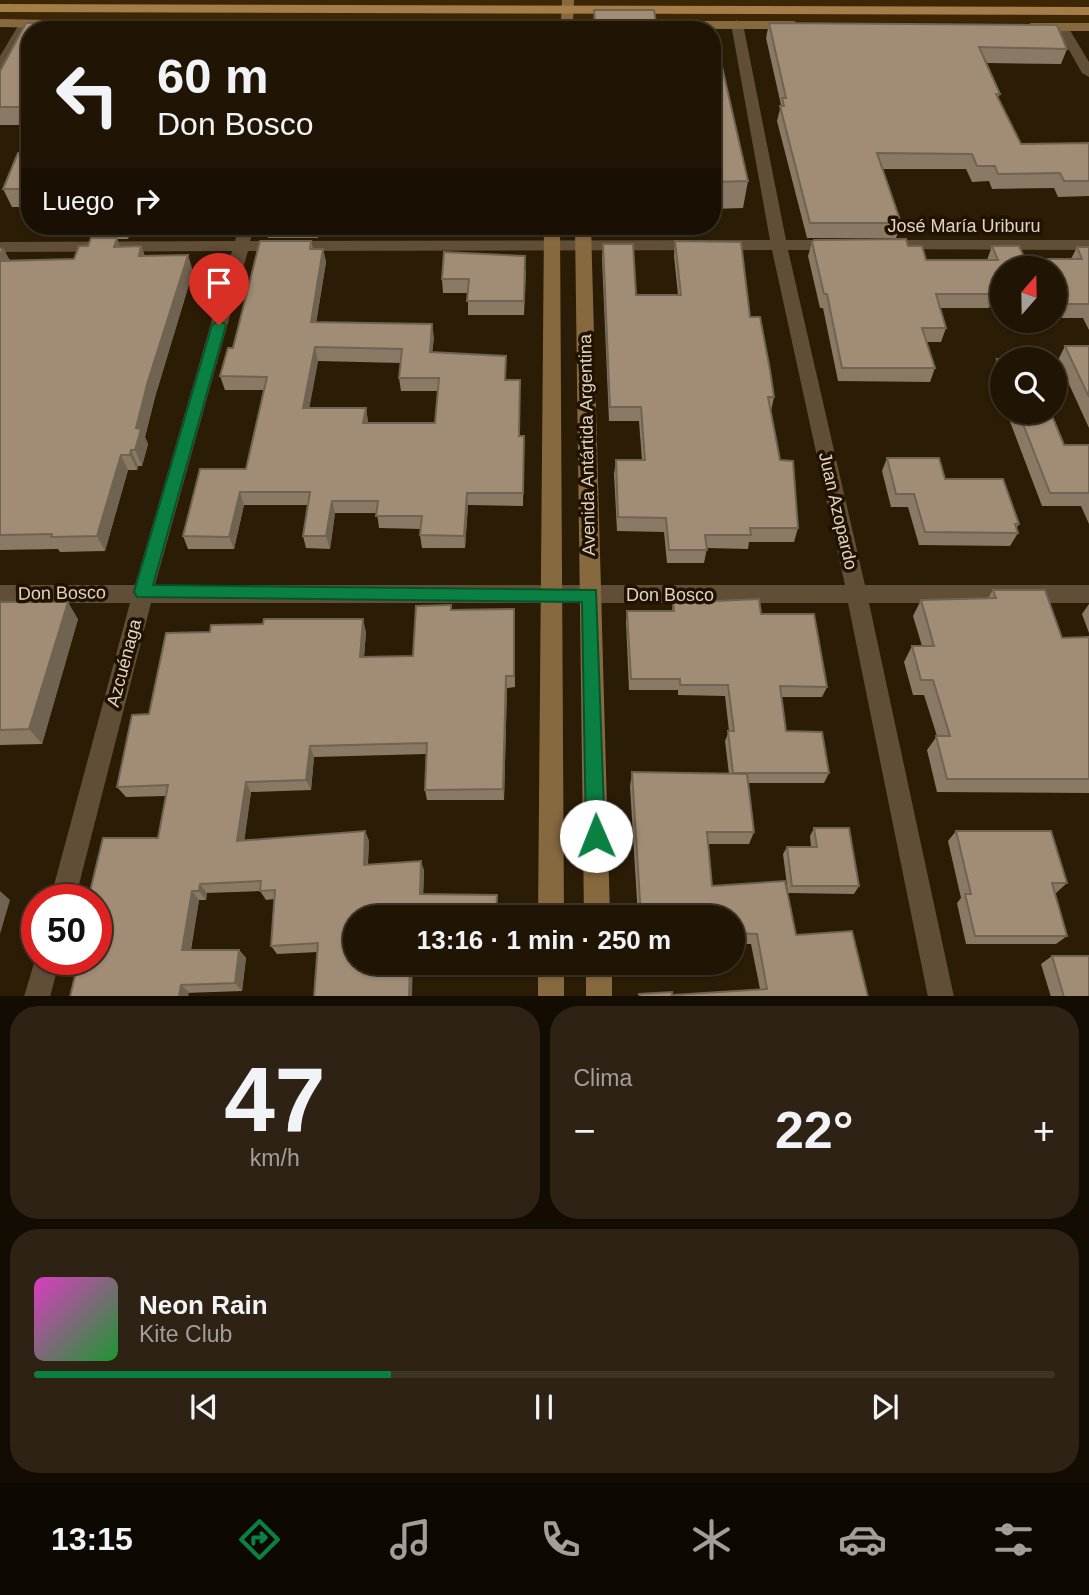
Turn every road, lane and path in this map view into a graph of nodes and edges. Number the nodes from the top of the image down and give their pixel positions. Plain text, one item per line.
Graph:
1 (568, 4) edge
2 (0, 8) edge
3 (1089, 11) edge
4 (0, 23) edge
5 (21, 23) edge
6 (721, 24) edge
7 (737, 24) junction
8 (805, 25) edge
9 (1021, 27) edge
10 (1062, 27) junction
11 (1089, 27) edge
12 (21, 30) edge
13 (0, 67) edge
14 (1089, 73) edge
15 (244, 235) edge
16 (552, 235) edge
17 (583, 235) edge
18 (779, 245) junction
19 (1089, 245) edge
20 (0, 247) edge
21 (143, 592) junction
22 (550, 593) junction
23 (0, 594) edge
24 (1089, 594) edge
25 (590, 595) junction
26 (857, 595) junction
27 (66, 884) edge
28 (551, 905) edge
29 (597, 905) edge
30 (43, 975) edge
31 (551, 975) edge
32 (598, 975) edge
33 (37, 996) edge
34 (551, 996) edge
35 (599, 996) edge
36 (941, 996) edge

1 - 2 main road
1 - 3 main road
4 - 5 main road
6 - 7 main road
7 - 8 main road
7 - 18 street, Juan Azopardo
9 - 10 main road
10 - 11 main road
10 - 14 street
12 - 13 street
15 - 16 street, José María Uriburu
15 - 20 street, José María Uriburu
15 - 21 street, Azcuénaga
16 - 17 street, José María Uriburu
16 - 22 main road, Avenida Antártida Argentina
17 - 18 street, José María Uriburu
17 - 25 main road, Avenida Antártida Argentina
18 - 19 street, José María Uriburu
18 - 26 street, Juan Azopardo
21 - 22 street, Don Bosco
21 - 23 street, Don Bosco
21 - 27 street, Azcuénaga
22 - 25 street, Don Bosco
22 - 28 main road, Avenida Antártida Argentina
24 - 26 street, Don Bosco
25 - 26 street, Don Bosco
25 - 29 main road, Avenida Antártida Argentina
26 - 36 street, Juan Azopardo
30 - 33 street
31 - 34 main road
32 - 35 main road

